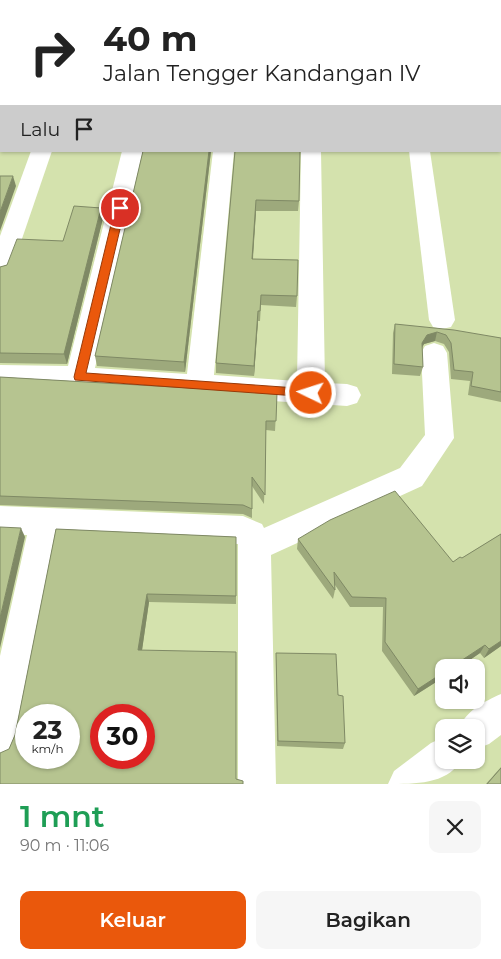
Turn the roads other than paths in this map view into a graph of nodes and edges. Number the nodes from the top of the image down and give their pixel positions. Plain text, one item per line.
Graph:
1 (42, 152) edge
2 (134, 152) edge
3 (224, 152) edge
4 (311, 152) edge
5 (419, 152) edge
6 (0, 268) edge
7 (442, 320) dead end
8 (434, 353) dead end
9 (0, 375) edge
10 (79, 377) junction
11 (199, 385) junction
12 (311, 393) junction
13 (347, 395) dead end
14 (0, 520) edge
15 (46, 523) junction
16 (249, 539) junction
17 (501, 712) edge
18 (485, 724) edge
19 (0, 740) edge
20 (435, 763) edge
21 (258, 784) edge
22 (407, 784) edge

1 - 6 street
2 - 10 street
3 - 11 street
4 - 12 street
5 - 7 street
8 - 16 street
9 - 10 street
10 - 11 street
11 - 12 street
12 - 13 street
14 - 15 street
15 - 16 street
15 - 19 street
16 - 21 street
17 - 18 street
20 - 22 street

